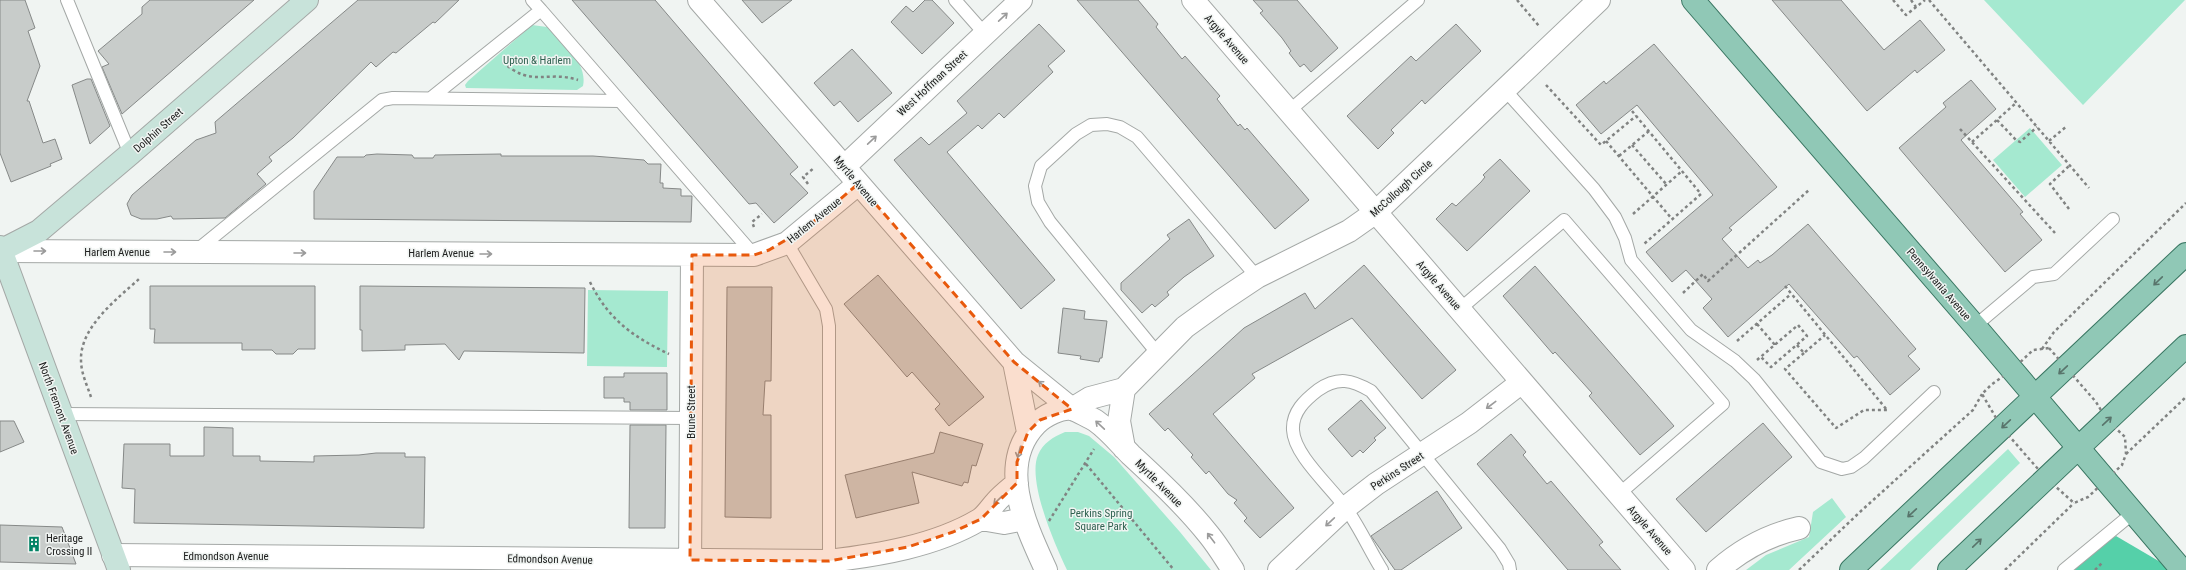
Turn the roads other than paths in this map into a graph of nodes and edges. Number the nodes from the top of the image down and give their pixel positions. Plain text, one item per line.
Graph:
1 (307, 0) edge
2 (532, 0) edge
3 (700, 0) edge
4 (955, 0) edge
5 (1021, 0) edge
6 (1193, 0) edge
7 (1418, 0) edge
8 (1599, 0) edge
9 (1693, 0) edge
10 (68, 1) edge
11 (541, 10) junction
12 (985, 34) junction
13 (1505, 90) junction
14 (431, 98) junction
15 (620, 101) junction
16 (1289, 111) junction
17 (130, 154) junction
18 (844, 167) junction
19 (858, 184) junction
20 (1376, 212) junction
21 (2113, 219) dead end
22 (787, 243) junction
23 (0, 249) edge
24 (195, 252) junction
25 (2186, 254) edge
26 (692, 255) junction
27 (754, 255) junction
28 (1257, 277) junction
29 (1460, 309) junction
30 (1975, 326) junction
31 (2186, 346) edge
32 (1158, 354) junction
33 (1014, 362) junction
34 (1522, 382) junction
35 (1124, 389) junction
36 (1934, 392) dead end
37 (2035, 397) junction
38 (1072, 409) junction
39 (61, 414) junction
40 (691, 418) junction
41 (1028, 432) junction
42 (1124, 448) junction
43 (2078, 448) junction
44 (1424, 454) junction
45 (1017, 483) junction
46 (1619, 494) junction
47 (1345, 508) junction
48 (2133, 513) junction
49 (981, 519) junction
50 (1024, 519) junction
51 (1799, 528) dead end
52 (829, 561) junction
53 (116, 562) edge
54 (304, 563) edge
55 (690, 565) edge
56 (1046, 570) edge
57 (1233, 570) edge
58 (1279, 570) edge
59 (1382, 570) edge
60 (1510, 570) edge
61 (1684, 570) edge
62 (1718, 570) edge
63 (1851, 570) edge
64 (1949, 570) edge
65 (2064, 570) edge
66 (2182, 570) edge

1 - 17 main road, Dolphin Street
2 - 11 lane
3 - 18 street, Myrtle Avenue
4 - 12 lane
12 -> 5 street, West Hoffman Street
6 - 16 street, Argyle Avenue
7 - 16 lane
8 - 13 street, McCollough Circle
9 - 30 main road, Pennsylvania Avenue
10 - 17 lane
11 - 14 lane
11 - 15 lane
18 -> 12 street, West Hoffman Street
13 - 20 street, McCollough Circle
13 - 36 lane
14 - 15 lane
14 - 24 lane
15 - 27 lane
16 - 20 street, Argyle Avenue
17 - 23 main road, Dolphin Street
18 - 19 street, Myrtle Avenue
19 - 22 street, Harlem Avenue
19 - 33 street, Myrtle Avenue
20 - 28 street, McCollough Circle
20 - 29 street, Argyle Avenue
21 - 30 lane
22 - 27 street, Harlem Avenue
22 - 52 lane
23 -> 24 street, Harlem Avenue
23 - 39 main road, North Fremont Avenue
24 -> 26 street, Harlem Avenue
25 -> 37 main road
26 - 27 street, Harlem Avenue
26 - 40 street, Brune Street
28 - 32 street, McCollough Circle
28 - 32 lane
29 - 34 street, Argyle Avenue
29 - 46 lane
30 - 37 main road, Pennsylvania Avenue
43 -> 31 main road
32 - 35 street, McCollough Circle
38 -> 33 street, Myrtle Avenue
33 - 41 street, Myrtle Avenue
34 -> 44 street, Perkins Street
34 - 46 street, Argyle Avenue
35 - 38 street
35 - 42 street
37 - 43 main road, Pennsylvania Avenue
37 -> 63 main road
38 - 41 street
42 -> 38 street, Myrtle Avenue
39 - 40 lane
39 - 53 main road, North Fremont Avenue
40 - 55 street, Brune Street
41 -> 45 street
57 -> 42 street, Myrtle Avenue
43 - 48 main road, Pennsylvania Avenue
64 -> 43 main road
44 - 47 street, Perkins Street
44 - 47 lane
44 - 60 lane
45 -> 49 street
45 - 50 street
46 - 61 street, Argyle Avenue
47 -> 58 street, Perkins Street
47 - 59 lane
48 - 65 lane
48 - 66 main road, Pennsylvania Avenue
49 - 50 street
49 - 52 street, Edmondson Avenue
50 - 56 street
51 - 62 street
52 - 55 street, Edmondson Avenue
53 - 54 street, Edmondson Avenue
54 - 55 street, Edmondson Avenue

